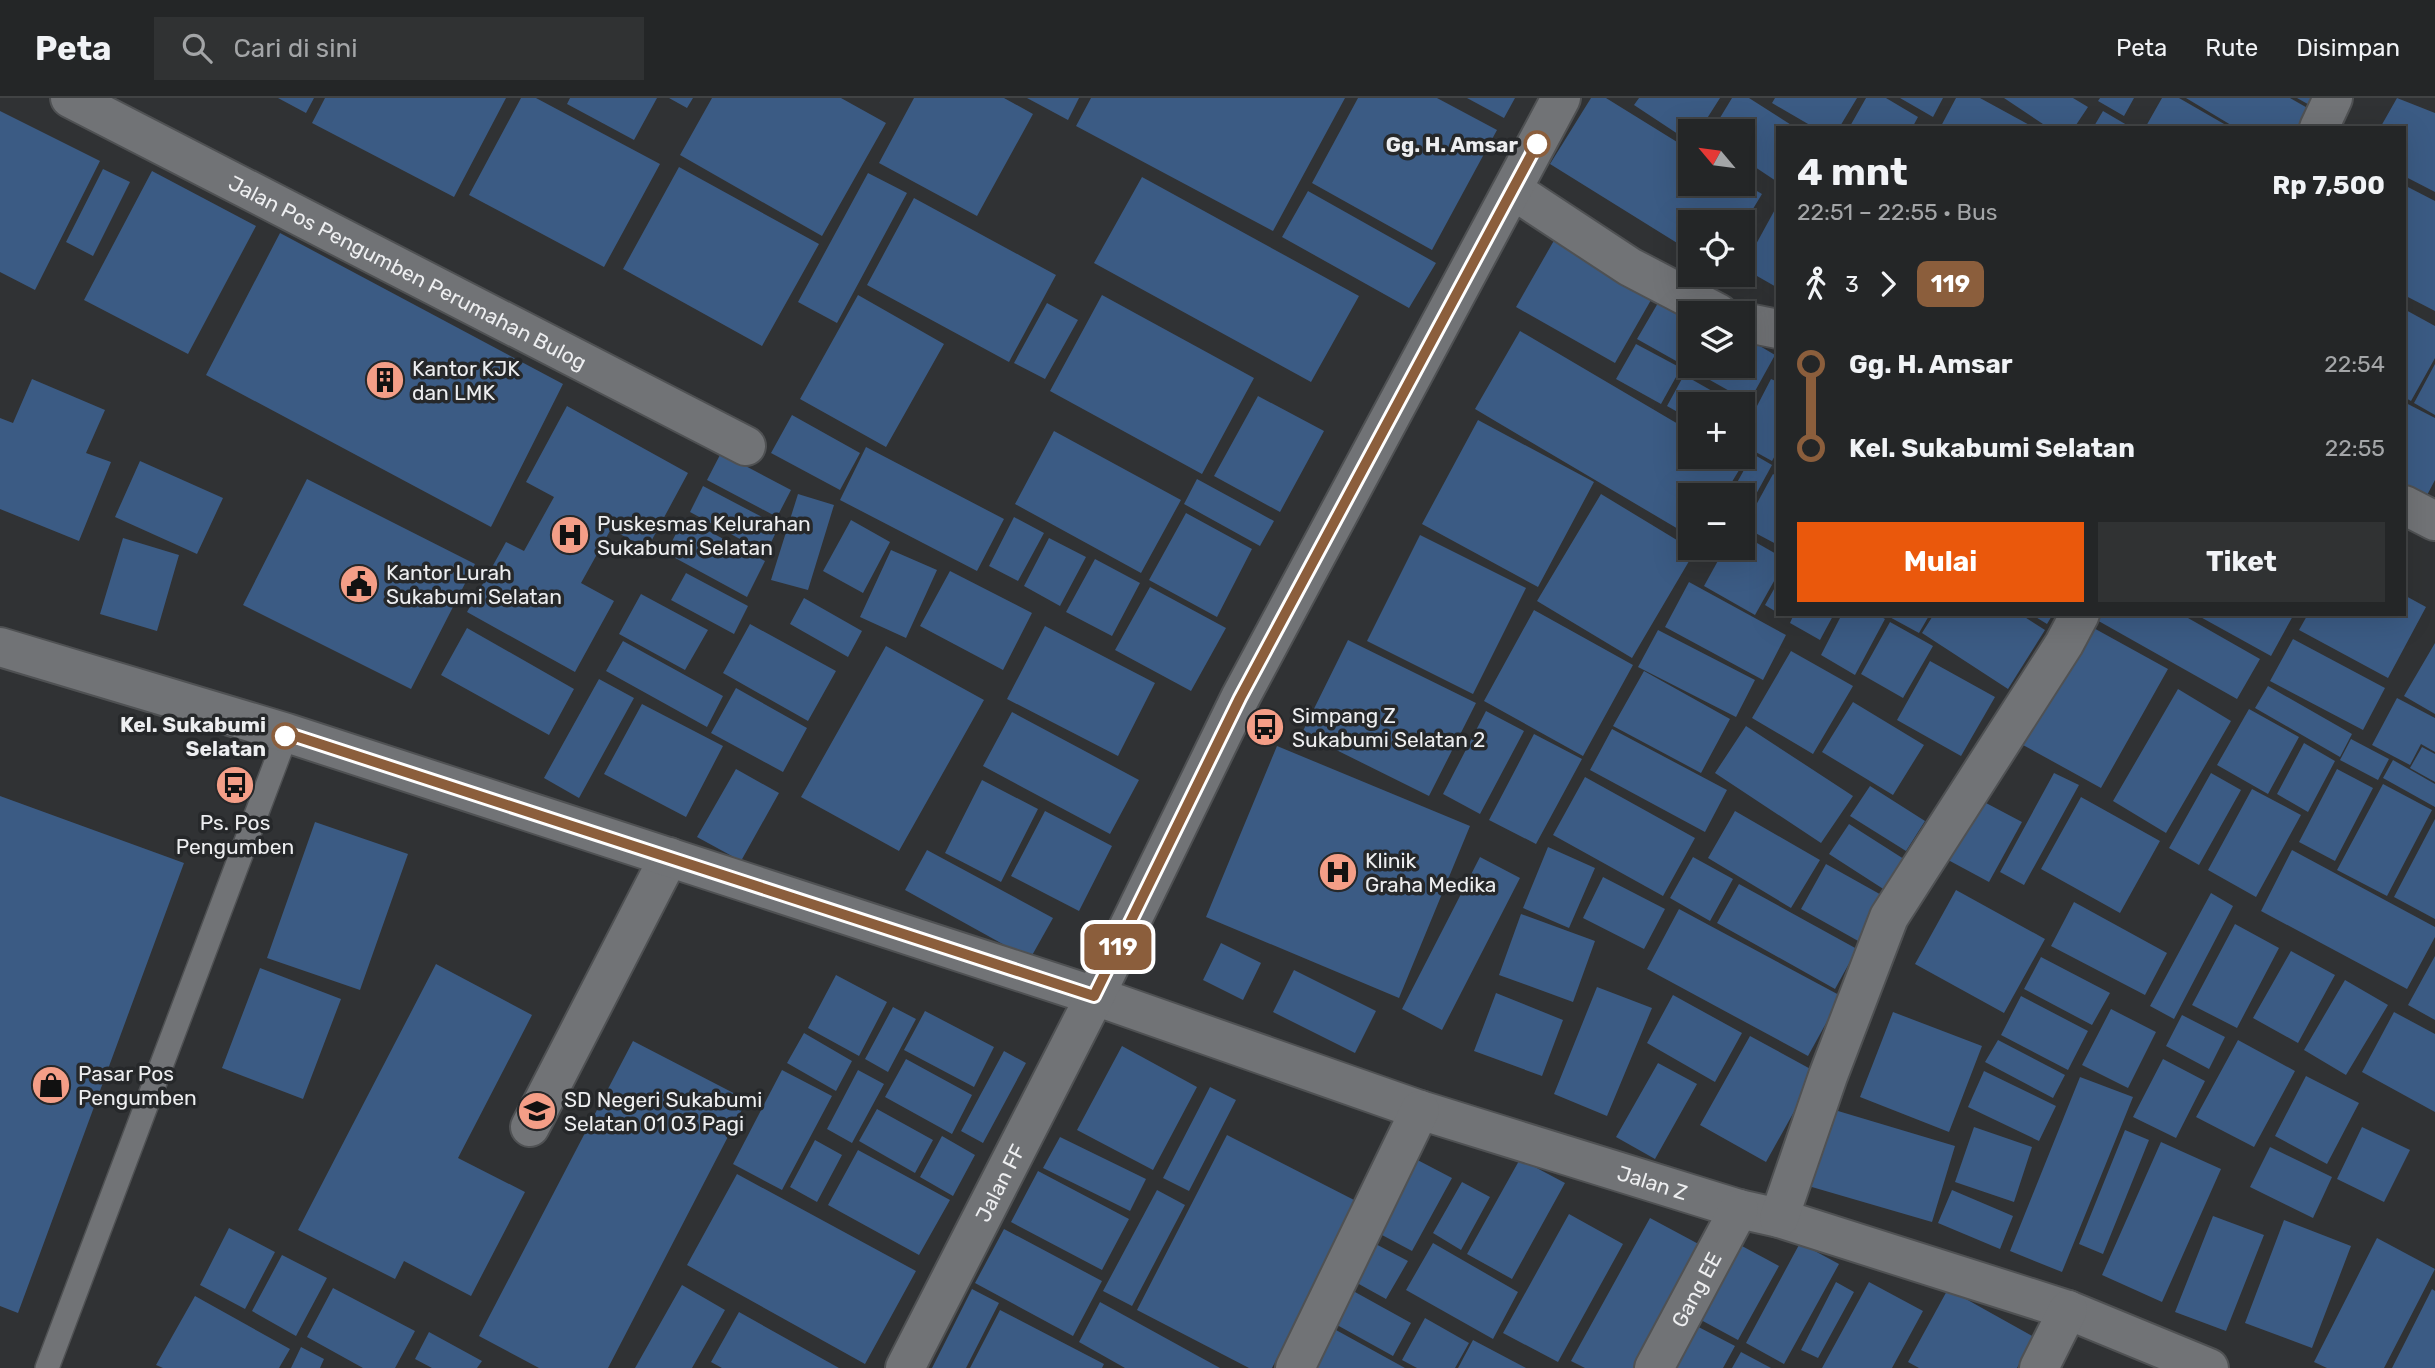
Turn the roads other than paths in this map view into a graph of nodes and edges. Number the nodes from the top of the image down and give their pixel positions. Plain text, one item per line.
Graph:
1 (70, 98) edge
2 (1561, 98) edge
3 (2333, 98) edge
4 (2320, 126) edge
5 (1513, 190) junction
6 (1695, 301) edge
7 (1755, 324) edge
8 (1776, 329) edge
9 (746, 446) dead end
10 (2406, 506) edge
11 (2435, 521) edge
12 (2079, 616) edge
13 (0, 647) edge
14 (286, 733) junction
15 (668, 857) junction
16 (1094, 996) junction
17 (1420, 1110) junction
18 (530, 1127) dead end
19 (1739, 1209) junction
20 (1779, 1217) junction
21 (2068, 1310) junction
22 (47, 1368) edge
23 (905, 1368) edge
24 (1295, 1368) edge
25 (1654, 1368) edge
26 (2039, 1368) edge
27 (2209, 1368) edge

1 - 9 street, Jalan Pos Pengumben Perumahan Bulog
2 - 5 street, Jalan FF
3 - 4 street
5 - 6 street
5 - 16 street, Jalan FF
7 - 8 street
10 - 11 street
12 - 20 street
13 - 14 street, Jalan Z
14 - 15 street, Jalan Z
14 - 22 lane
15 - 16 street, Jalan Z
15 - 18 street
16 - 17 street, Jalan Z
16 - 23 street, Jalan FF
17 - 19 street, Jalan Z
17 - 24 street
19 - 20 street, Jalan Z
19 - 25 street, Gang EE
20 - 21 street, Jalan Z
21 - 26 street
21 - 27 street, Jalan Z

